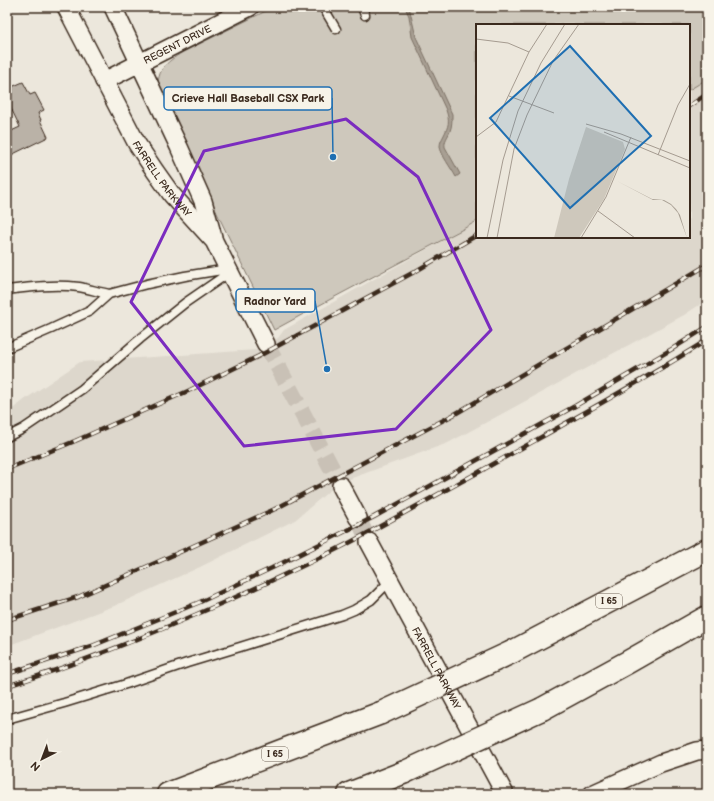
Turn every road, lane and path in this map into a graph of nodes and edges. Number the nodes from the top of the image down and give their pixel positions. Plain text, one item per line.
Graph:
1 (66, 7) edge
2 (113, 7) edge
3 (250, 7) edge
4 (323, 7) edge
5 (336, 29) dead end
6 (140, 62) junction
7 (104, 81) junction
8 (214, 241) junction
9 (229, 271) junction
10 (7, 290) edge
11 (109, 294) junction
12 (266, 344) tunnel mouth
13 (7, 348) edge
14 (7, 436) edge
15 (341, 486) tunnel mouth
16 (358, 518) tunnel mouth
17 (369, 542) tunnel mouth
18 (707, 550) edge
19 (390, 581) junction
20 (707, 617) edge
21 (7, 719) edge
22 (707, 750) edge
23 (168, 794) edge
24 (349, 794) edge
25 (505, 794) edge
26 (592, 794) edge

1 - 7 street, FARRELL PARKWAY
2 - 6 street
3 - 6 street, REGENT DRIVE
4 - 5 lane
6 - 7 street, REGENT DRIVE
6 - 8 street
7 - 8 street, FARRELL PARKWAY
8 - 9 street, FARRELL PARKWAY
9 - 11 lane
9 - 12 street, FARRELL PARKWAY
9 - 14 lane
10 - 11 lane
11 - 13 lane
15 - 16 street
17 - 19 street, FARRELL PARKWAY
18 - 23 highway, I 65, bridge
19 - 21 lane
19 - 25 street, FARRELL PARKWAY
20 - 24 highway, bridge
22 - 26 street

